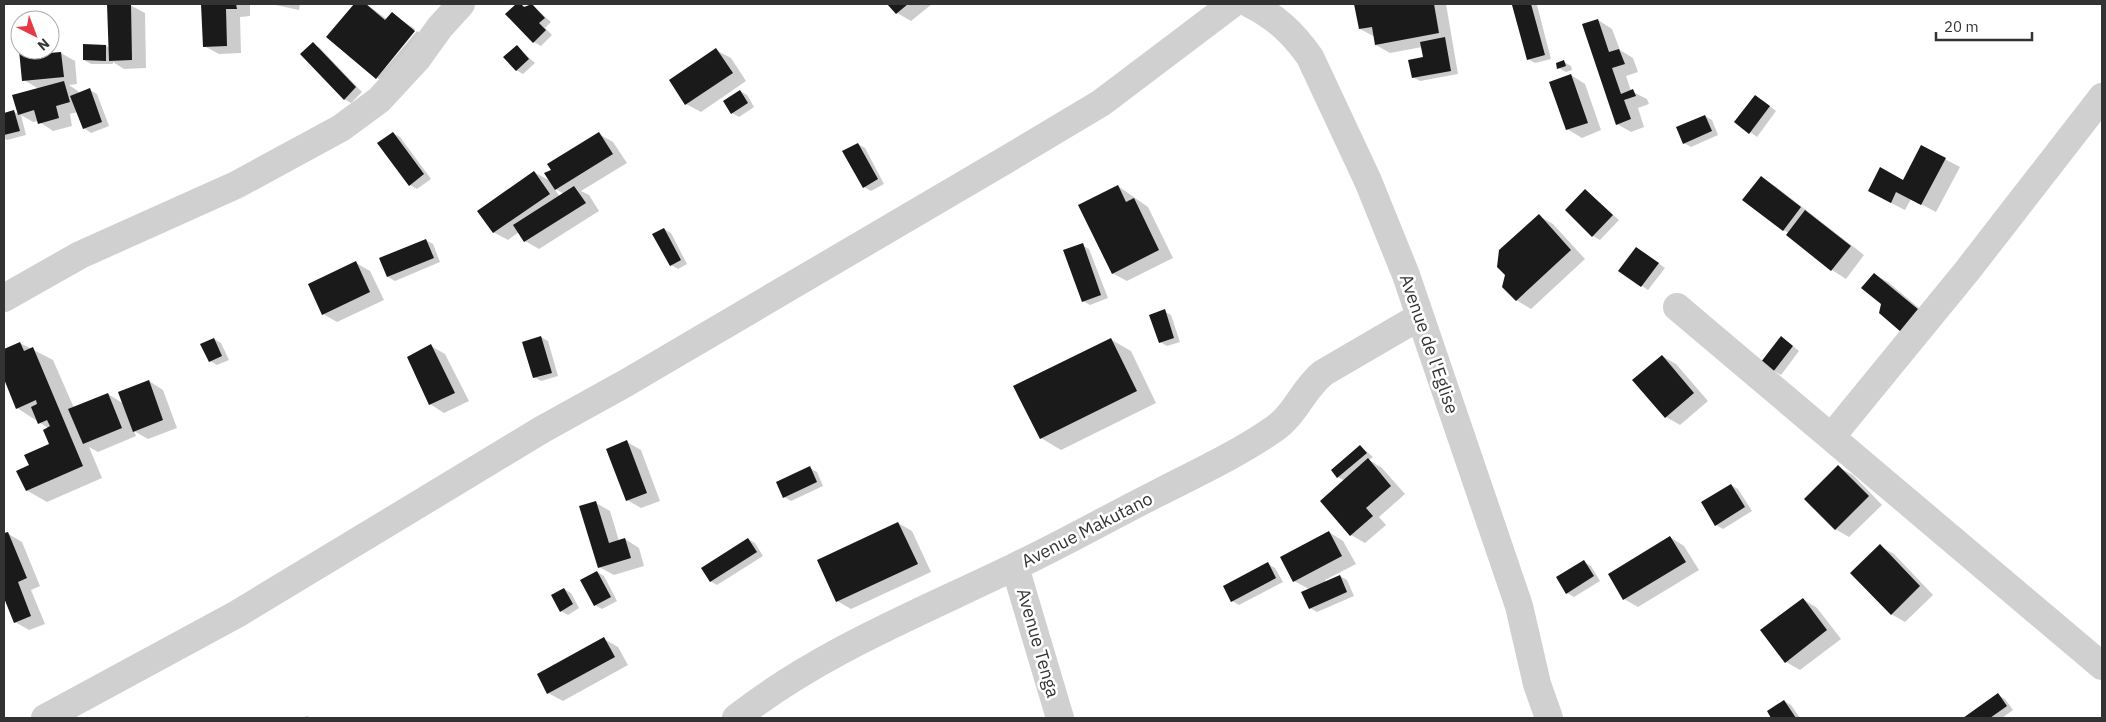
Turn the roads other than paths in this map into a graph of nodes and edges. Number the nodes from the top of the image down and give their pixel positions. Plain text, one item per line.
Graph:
1 (461, 4) edge
2 (1232, 4) edge
3 (1250, 4) edge
4 (2102, 97) edge
5 (4, 298) edge
6 (1677, 307) dead end
7 (1419, 317) junction
8 (1832, 436) junction
9 (1015, 567) junction
10 (2102, 666) edge
11 (45, 718) edge
12 (736, 718) edge
13 (1060, 718) edge
14 (1549, 718) edge

1 - 5 street
2 - 11 street
3 - 7 street, Avenue de l'Eglise
4 - 8 street
6 - 8 street
7 - 9 street, Avenue Makutano
7 - 14 street, Avenue de l'Eglise
8 - 10 street
9 - 12 street, Avenue Makutano
9 - 13 street, Avenue Tenga

